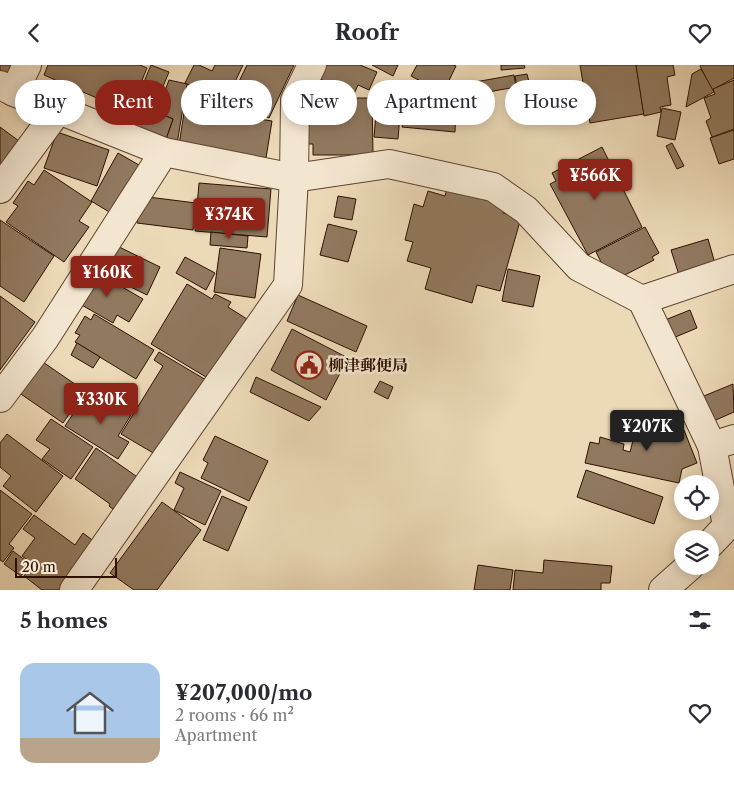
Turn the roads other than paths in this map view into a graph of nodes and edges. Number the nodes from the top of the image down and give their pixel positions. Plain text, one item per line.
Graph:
1 (27, 65) edge
2 (312, 65) edge
3 (7, 88) edge
4 (85, 120) edge
5 (47, 125) edge
6 (164, 152) junction
7 (294, 178) junction
8 (0, 189) edge
9 (734, 269) edge
10 (642, 300) junction
11 (0, 398) edge
12 (723, 443) edge
13 (719, 533) edge
14 (680, 575) edge
15 (74, 590) edge
16 (663, 590) edge

1 - 3 street
2 - 7 street
4 - 6 street
5 - 8 street
6 - 7 street
6 - 11 street
7 - 10 street
7 - 15 street
9 - 10 street
10 - 12 street
12 - 13 street
14 - 16 street

